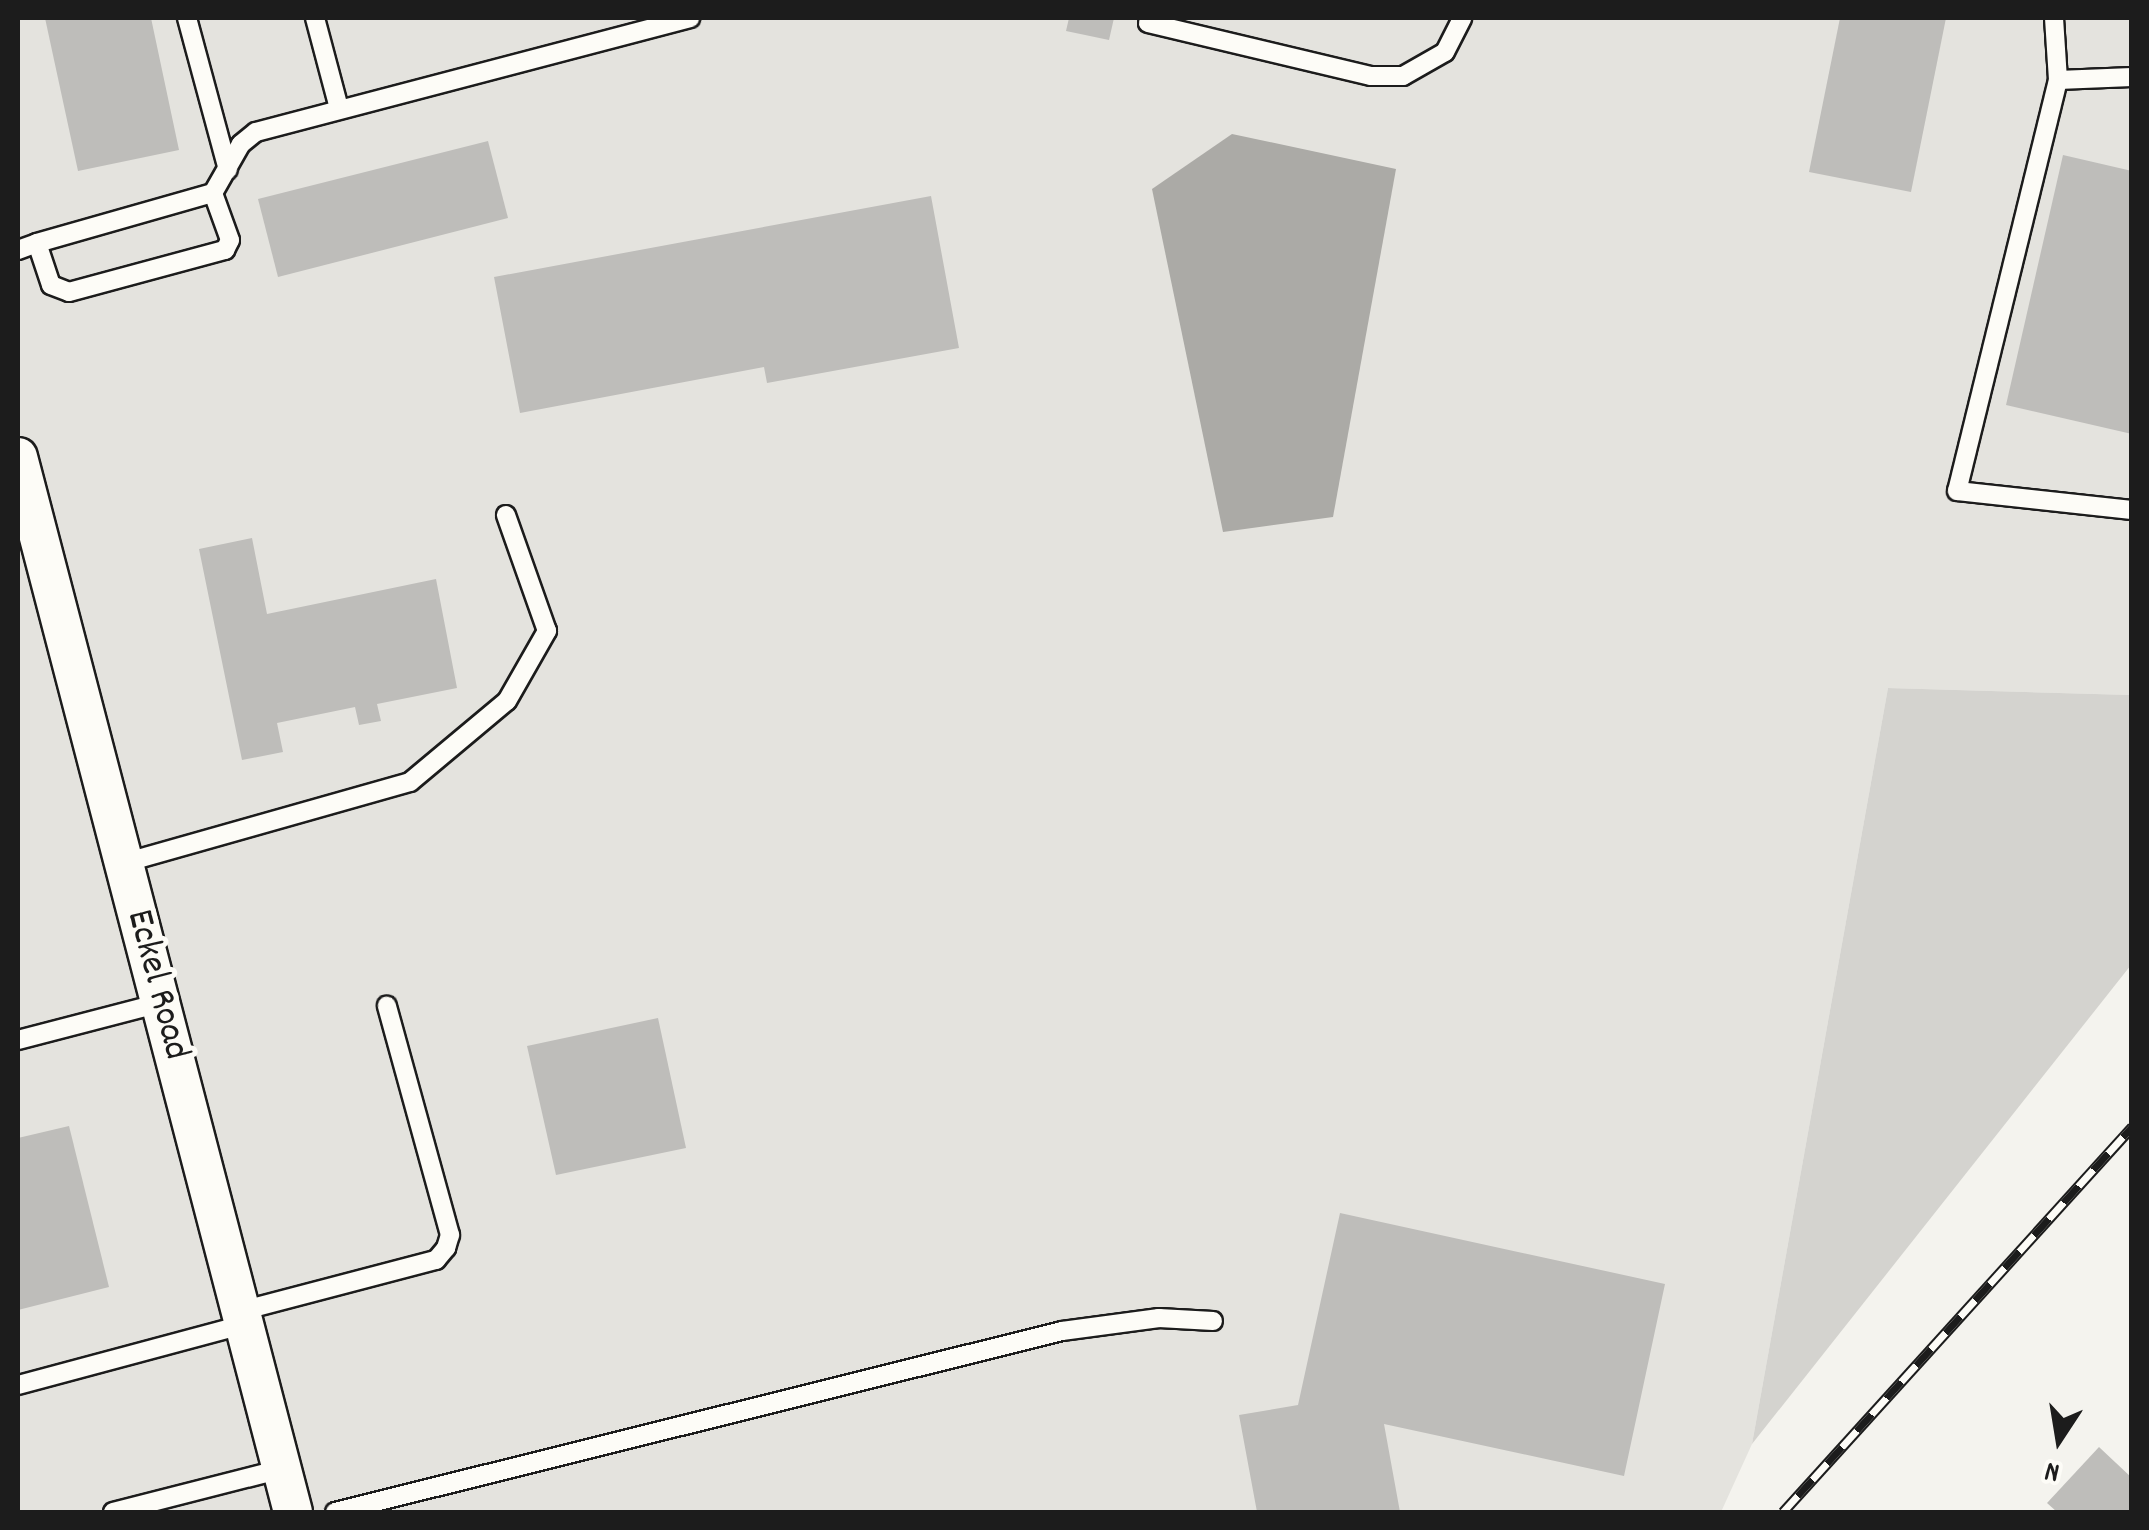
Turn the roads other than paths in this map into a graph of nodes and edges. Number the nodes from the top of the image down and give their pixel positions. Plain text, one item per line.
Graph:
1 (187, 18) edge
2 (315, 18) edge
3 (690, 18) edge
4 (1462, 18) edge
5 (2054, 18) edge
6 (1148, 24) dead end
7 (2132, 77) edge
8 (2058, 80) junction
9 (339, 108) junction
10 (228, 170) junction
11 (213, 194) junction
12 (37, 244) junction
13 (18, 250) edge
14 (18, 457) edge
15 (2132, 510) edge
16 (506, 515) dead end
17 (124, 863) junction
18 (160, 1003) junction
19 (387, 1006) dead end
20 (18, 1040) edge
21 (242, 1317) junction
22 (1214, 1321) dead end
23 (18, 1384) edge
24 (282, 1468) junction
25 (113, 1512) edge
26 (293, 1512) edge
27 (335, 1512) edge

1 - 10 lane
2 - 9 lane
3 - 9 lane
4 - 6 lane
5 - 8 lane
7 - 8 lane
8 - 15 lane
9 - 10 lane
10 - 11 lane
11 - 12 lane
11 - 12 lane
12 - 13 lane
14 - 17 street, Eckel Road
16 - 17 lane
17 - 18 street, Eckel Road
18 - 20 lane
18 - 21 street, Eckel Road
19 - 21 lane
21 - 23 lane
21 - 24 street, Eckel Road
22 - 27 lane
24 - 25 lane
24 - 26 street, Eckel Road

